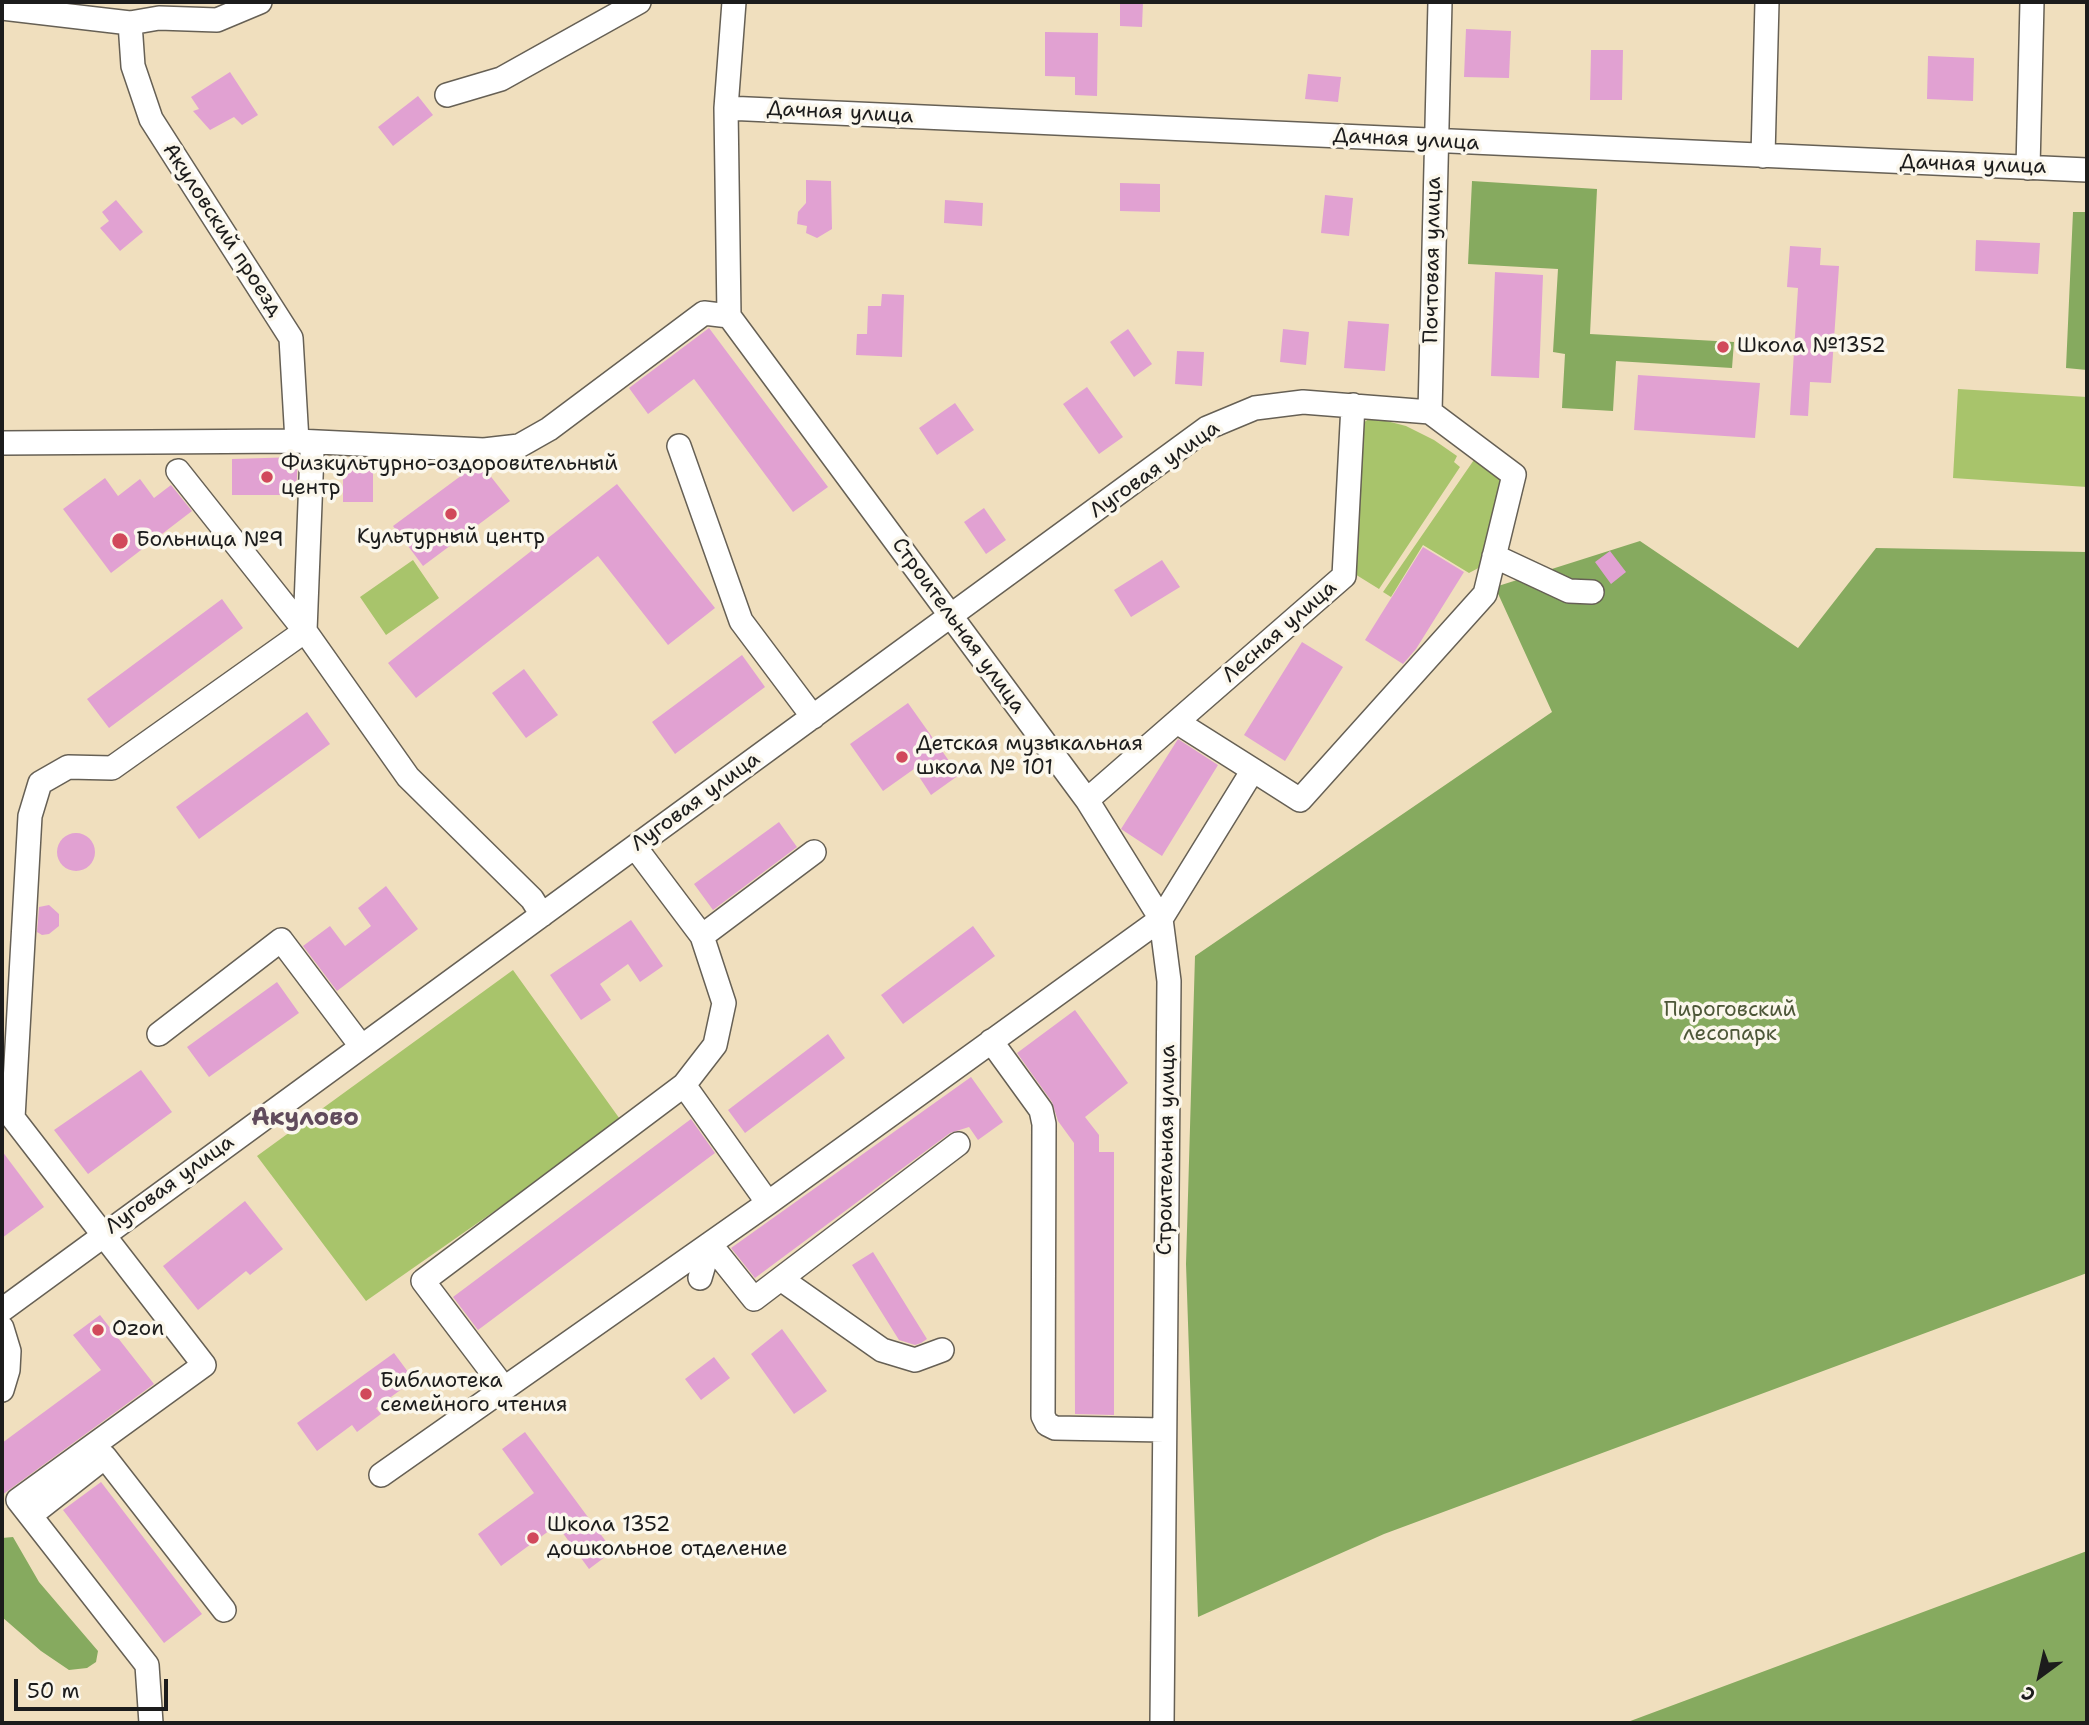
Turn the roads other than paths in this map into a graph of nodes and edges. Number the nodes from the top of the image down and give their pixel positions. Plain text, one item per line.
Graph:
1 (260, 2) edge
2 (639, 2) edge
3 (734, 2) edge
4 (1440, 2) edge
5 (1767, 2) edge
6 (2032, 2) edge
7 (2, 8) edge
8 (159, 10) edge
9 (130, 23) junction
10 (447, 95) dead end
11 (726, 108) junction
12 (1436, 142) junction
13 (1763, 156) junction
14 (2028, 167) junction
15 (2087, 170) edge
16 (729, 316) junction
17 (1353, 405) junction
18 (1430, 412) junction
19 (2, 443) edge
20 (679, 446) dead end
21 (305, 447) junction
22 (178, 471) dead end
23 (1494, 556) junction
24 (1592, 592) dead end
25 (952, 617) junction
26 (305, 631) junction
27 (813, 717) junction
28 (1177, 722) junction
29 (1253, 771) junction
30 (1087, 800) junction
31 (635, 847) junction
32 (814, 852) dead end
33 (542, 915) junction
34 (1161, 919) junction
35 (702, 936) junction
36 (159, 1034) dead end
37 (991, 1041) junction
38 (361, 1046) junction
39 (684, 1085) junction
40 (958, 1144) dead end
41 (768, 1203) junction
42 (103, 1233) junction
43 (710, 1244) junction
44 (700, 1278) dead end
45 (781, 1279) junction
46 (2, 1310) edge
47 (2, 1328) edge
48 (942, 1350) dead end
49 (505, 1388) junction
50 (2, 1390) edge
51 (1164, 1430) junction
52 (381, 1475) dead end
53 (31, 1516) junction
54 (224, 1610) dead end
55 (151, 1723) edge
56 (1162, 1723) edge

1 - 8 street
2 - 10 street
3 - 11 street
4 - 12 street, Почтовая улица
5 - 13 street
6 - 14 street
7 - 9 street
8 - 9 street
9 - 21 street, Акуловский проезд
11 - 12 street, Дачная улица
11 - 16 street
12 - 13 street, Дачная улица
12 - 18 street, Почтовая улица
13 - 14 street, Дачная улица
14 - 15 street, Дачная улица
16 - 21 street
16 - 25 street, Строительная улица
17 - 18 street, Луговая улица
17 - 25 street, Луговая улица
17 - 28 street, Лесная улица
18 - 23 street
19 - 21 street
20 - 27 street
21 - 26 street, Акуловский проезд
22 - 26 street
23 - 24 street
23 - 29 street
25 - 27 street, Луговая улица
25 - 30 street, Строительная улица
26 - 33 street
26 - 42 street
27 - 31 street, Луговая улица
28 - 29 street
28 - 30 street, Лесная улица
29 - 34 street
30 - 34 street, Строительная улица
31 - 33 street, Луговая улица
31 - 35 street
32 - 35 street
33 - 38 street, Луговая улица
34 - 37 street
34 - 51 street, Строительная улица
35 - 39 street
36 - 38 street
37 - 41 street
37 - 51 street
38 - 42 street, Луговая улица
39 - 41 street
39 - 49 street
40 - 45 street
41 - 43 street
42 - 46 street, Луговая улица
42 - 53 street
43 - 44 street
43 - 45 street
43 - 49 street
45 - 48 street
47 - 50 street
49 - 52 street
51 - 56 street, Строительная улица
53 - 54 street
53 - 55 street

